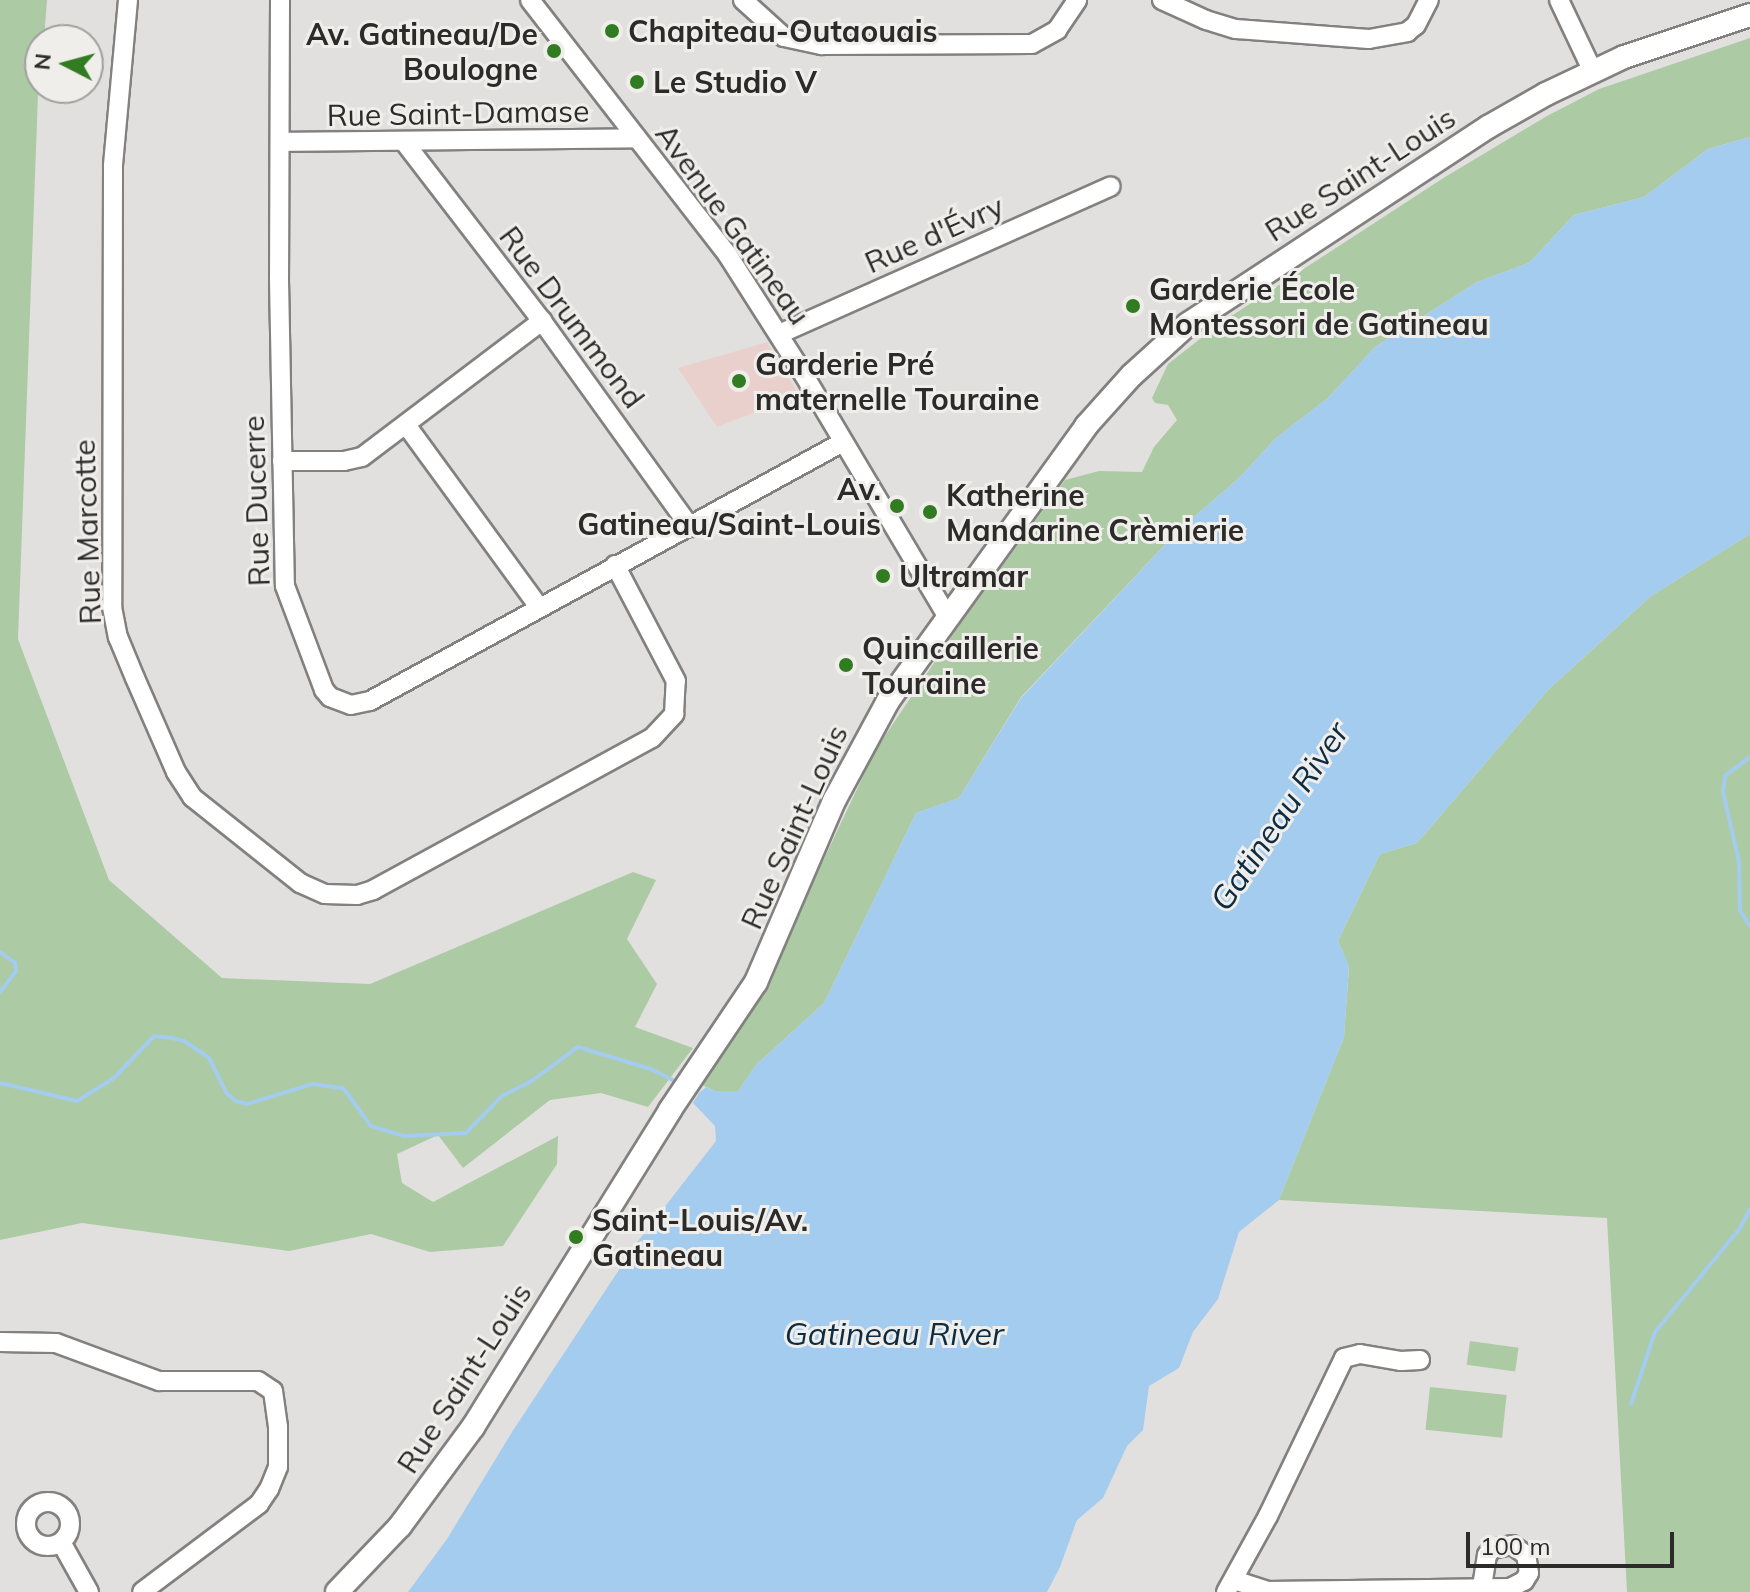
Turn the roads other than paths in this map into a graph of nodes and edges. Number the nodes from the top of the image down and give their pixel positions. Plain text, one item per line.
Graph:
1 (128, 0) edge
2 (280, 0) edge
3 (530, 0) edge
4 (743, 0) edge
5 (1077, 0) edge
6 (1162, 0) edge
7 (1429, 0) edge
8 (1559, 0) edge
9 (1750, 15) edge
10 (1593, 72) junction
11 (637, 138) junction
12 (280, 142) junction
13 (405, 143) junction
14 (1111, 186) dead end
15 (542, 321) junction
16 (779, 334) junction
17 (407, 426) junction
18 (843, 442) junction
19 (282, 461) junction
20 (690, 527) junction
21 (615, 565) junction
22 (539, 607) junction
23 (947, 616) junction
24 (0, 1342) edge
25 (1420, 1360) dead end
26 (61, 1542) dead end
27 (1230, 1586) edge
28 (1482, 1588) dead end
29 (89, 1592) edge
30 (142, 1592) edge
31 (337, 1592) edge

1 - 21 street, Rue Marcotte
2 - 12 street, Rue Ducerre
3 - 11 street, Avenue Gatineau
4 - 5 street
6 - 7 street
8 - 10 street
9 - 10 main road, Rue Saint-Louis
10 - 23 main road, Rue Saint-Louis
11 - 13 street, Rue Saint-Damase
11 - 16 street, Avenue Gatineau
12 - 13 street, Rue Saint-Damase
12 - 19 street, Rue Ducerre
13 - 15 street, Rue Drummond
14 - 16 street, Rue d'Évry
15 - 17 street
15 - 20 street, Rue Drummond
16 - 18 street, Avenue Gatineau
17 - 19 street
17 - 22 street
18 - 20 street, Rue Ducerre
18 - 23 street, Avenue Gatineau
19 - 22 street, Rue Ducerre
20 - 21 street, Rue Ducerre
21 - 22 street, Rue Ducerre
23 - 31 main road, Rue Saint-Louis
24 - 30 street
25 - 27 street
26 - 29 street
27 - 28 street

